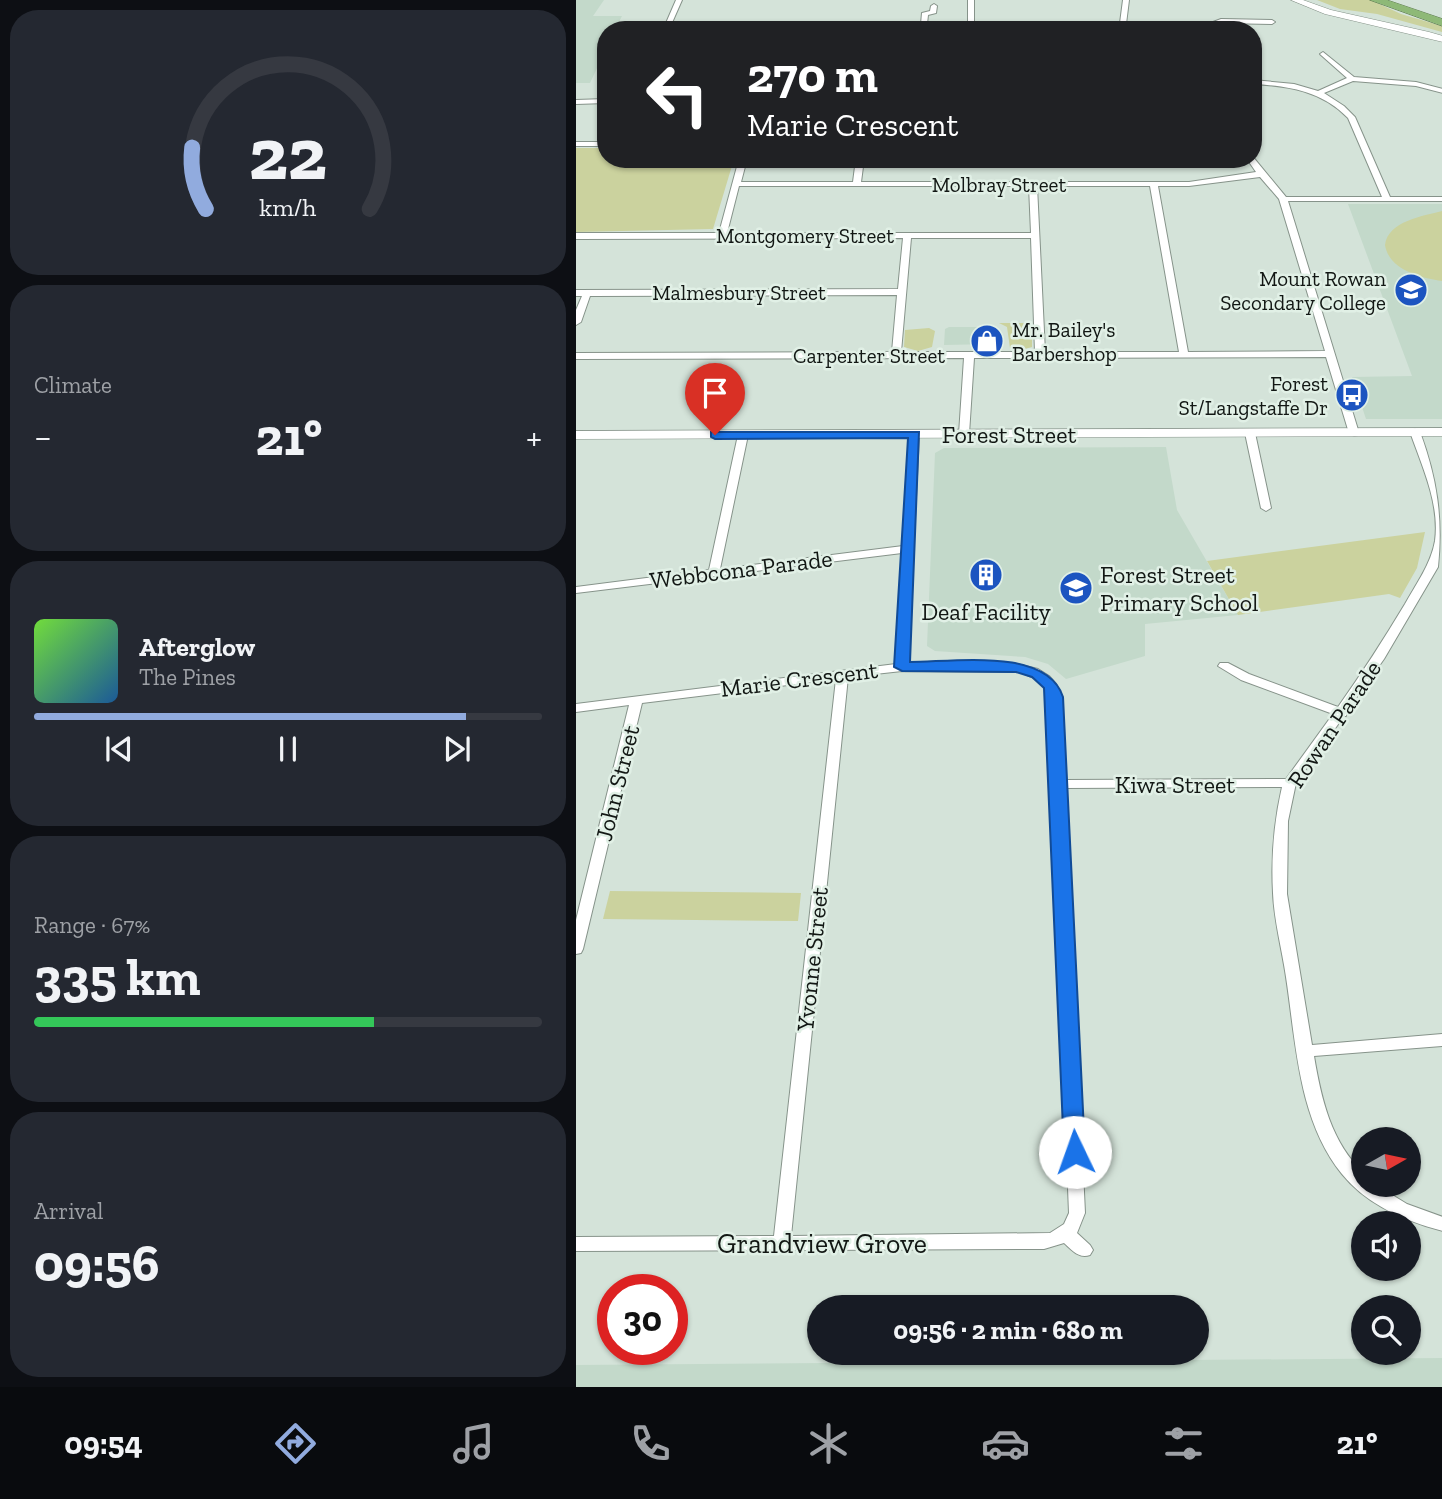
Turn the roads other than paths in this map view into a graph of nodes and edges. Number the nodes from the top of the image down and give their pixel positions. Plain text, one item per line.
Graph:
1 (679, 0) edge
2 (971, 0) edge
3 (1126, 0) edge
4 (1296, 0) edge
5 (1305, 0) edge
6 (1379, 0) edge
7 (934, 6) dead end
8 (1318, 8) junction
9 (670, 21) edge
10 (924, 21) edge
11 (970, 21) edge
12 (1123, 21) edge
13 (1262, 22) edge
14 (1272, 22) dead end
15 (1442, 23) edge
16 (1442, 39) edge
17 (1323, 54) dead end
18 (1352, 79) junction
19 (1262, 83) edge
20 (1442, 91) edge
21 (1319, 93) junction
22 (576, 102) edge
23 (597, 102) edge
24 (576, 144) edge
25 (597, 144) edge
26 (740, 168) edge
27 (859, 168) edge
28 (1257, 168) edge
29 (1261, 174) junction
30 (736, 184) junction
31 (857, 184) junction
32 (1033, 184) junction
33 (1154, 184) junction
34 (1386, 199) junction
35 (1442, 199) edge
36 (1283, 200) junction
37 (907, 235) junction
38 (1035, 235) junction
39 (576, 236) edge
40 (722, 236) junction
41 (902, 292) junction
42 (576, 293) edge
43 (587, 293) junction
44 (576, 322) edge
45 (1184, 354) junction
46 (1330, 354) junction
47 (896, 355) junction
48 (969, 355) junction
49 (1040, 355) junction
50 (576, 356) edge
51 (1415, 432) junction
52 (1442, 432) edge
53 (1250, 433) junction
54 (1354, 433) junction
55 (964, 434) junction
56 (576, 435) edge
57 (743, 435) junction
58 (914, 435) junction
59 (1266, 508) dead end
60 (906, 549) junction
61 (1437, 568) edge
62 (714, 573) junction
63 (576, 590) edge
64 (1224, 666) dead end
65 (902, 667) junction
66 (842, 675) junction
67 (637, 699) junction
68 (576, 708) edge
69 (1342, 713) junction
70 (1290, 783) junction
71 (1059, 785) junction
72 (576, 949) edge
73 (1442, 1040) edge
74 (1305, 1051) junction
75 (1351, 1173) edge
76 (1378, 1197) edge
77 (1442, 1224) edge
78 (1066, 1234) junction
79 (782, 1243) junction
80 (576, 1244) edge
81 (1084, 1250) dead end

1 - 9 street
2 - 11 street
3 - 12 street
4 - 8 street
5 - 8 street
6 - 15 highway
7 - 10 street
8 - 16 street
13 - 14 street
17 - 18 street
18 - 20 street
18 - 21 street
19 - 21 street
21 - 34 street
22 - 23 street
24 - 25 street
26 - 30 street
27 - 31 street
28 - 29 street
29 - 33 street, Molbray Street
29 - 36 street
30 - 31 street, Molbray Street
30 - 40 street
31 - 32 street, Molbray Street
32 - 33 street, Molbray Street
32 - 38 street
33 - 45 street
34 - 35 street
34 - 36 street
36 - 46 street
37 - 38 street, Montgomery Street
37 - 40 street, Montgomery Street
37 - 41 street
38 - 49 street
39 - 40 street, Montgomery Street
41 - 43 street, Malmesbury Street
41 - 47 street
42 - 43 street, Malmesbury Street
43 - 44 street
45 - 46 street, Carpenter Street
45 - 49 street, Carpenter Street
46 - 54 street
47 - 48 street, Carpenter Street
47 - 50 street, Carpenter Street
48 - 49 street, Carpenter Street
48 - 55 street
51 - 52 street, Forest Street
51 - 54 street, Forest Street
51 - 61 street, Rowan Parade
53 - 54 street, Forest Street
53 - 55 street, Forest Street
53 - 59 street
55 - 58 street, Forest Street
56 - 57 street, Forest Street
57 - 58 street, Forest Street
57 - 62 street
58 - 60 street
60 - 62 street, Webbcona Parade
60 - 65 street
61 - 69 street, Rowan Parade
62 - 63 street, Webbcona Parade
64 - 69 street
65 - 66 street, Marie Crescent
65 - 71 street, Marie Crescent
66 - 67 street, Marie Crescent
66 - 79 street, Yvonne Street
67 - 68 street, Marie Crescent
67 - 72 street, John Street
69 - 70 street, Rowan Parade
70 - 71 street, Kiwa Street
70 - 74 street, Rowan Parade
71 - 78 street, Marie Crescent
73 - 74 street
74 - 75 street, Rowan Parade
76 - 77 street, Rowan Parade
78 - 79 street, Grandview Grove
78 - 81 street
79 - 80 street, Grandview Grove

